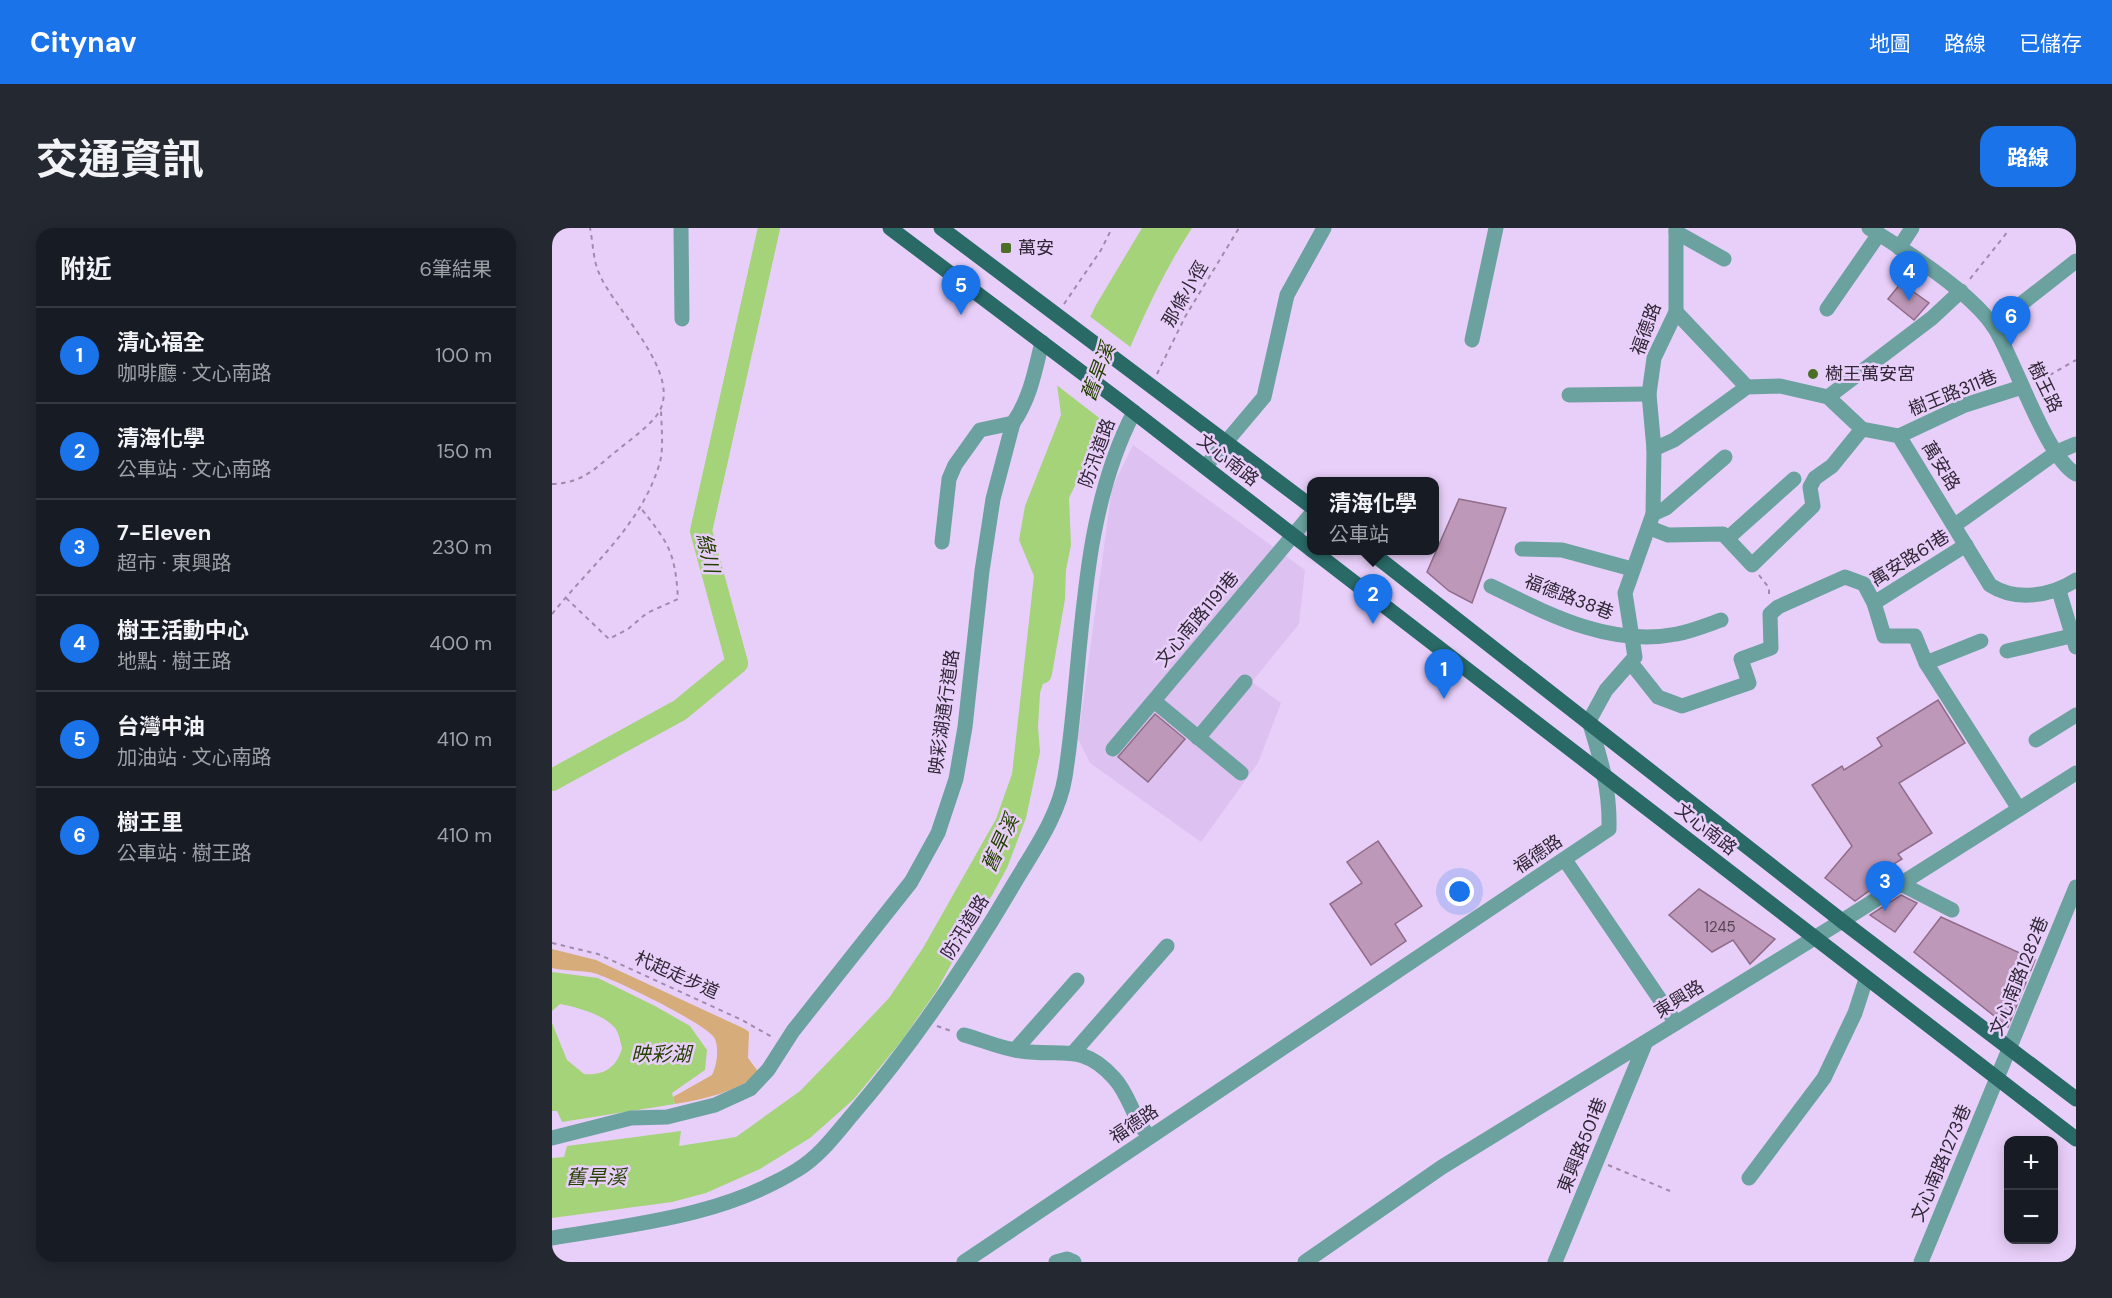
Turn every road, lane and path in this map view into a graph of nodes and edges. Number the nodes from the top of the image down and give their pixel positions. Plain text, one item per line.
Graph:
1 (590, 228) edge
2 (681, 228) edge
3 (890, 228) edge
4 (941, 228) edge
5 (1112, 228) edge
6 (1239, 228) edge
7 (1324, 228) edge
8 (1496, 228) edge
9 (1912, 228) edge
10 (1676, 230) edge
11 (2009, 230) dead end
12 (1874, 231) edge
13 (1899, 248) junction
14 (1724, 259) dead end
15 (2076, 261) edge
16 (1961, 291) junction
17 (1064, 304) dead end
18 (1827, 309) dead end
19 (1676, 312) junction
20 (682, 319) dead end
21 (1994, 326) junction
22 (1472, 340) dead end
23 (1044, 344) junction
24 (2076, 360) edge
25 (1151, 379) junction
26 (1747, 387) junction
27 (2022, 387) junction
28 (1569, 394) dead end
29 (1649, 394) junction
30 (1828, 397) junction
31 (661, 404) junction
32 (1134, 412) junction
33 (1013, 423) junction
34 (1862, 429) junction
35 (1899, 436) junction
36 (1226, 441) junction
37 (2076, 444) edge
38 (1654, 449) junction
39 (2056, 452) junction
40 (1725, 457) dead end
41 (1205, 467) junction
42 (2076, 474) edge
43 (1794, 479) dead end
44 (552, 484) edge
45 (1307, 504) edge
46 (640, 507) junction
47 (1307, 518) edge
48 (1652, 521) junction
49 (1955, 525) junction
50 (1293, 535) junction
51 (1728, 538) junction
52 (942, 542) dead end
53 (1966, 545) junction
54 (1307, 546) edge
55 (1522, 549) dead end
56 (1319, 555) edge
57 (1374, 555) edge
58 (1752, 565) junction
59 (1632, 569) junction
60 (2076, 580) edge
61 (1491, 586) dead end
62 (2059, 591) junction
63 (565, 597) junction
64 (1874, 603) junction
65 (552, 614) edge
66 (1770, 614) junction
67 (1721, 620) dead end
68 (1634, 638) junction
69 (1981, 641) dead end
70 (2073, 642) edge
71 (2007, 651) dead end
72 (1631, 663) junction
73 (1926, 663) junction
74 (1245, 682) dead end
75 (1154, 701) junction
76 (2076, 715) edge
77 (1589, 721) junction
78 (1198, 738) junction
79 (2037, 740) dead end
80 (1113, 749) dead end
81 (1241, 773) dead end
82 (2076, 773) edge
83 (1606, 775) junction
84 (2019, 808) junction
85 (1564, 860) junction
86 (1901, 884) junction
87 (2076, 887) edge
88 (1952, 910) dead end
89 (1842, 921) junction
90 (1814, 938) junction
91 (552, 944) edge
92 (1167, 945) dead end
93 (1866, 979) junction
94 (1077, 980) dead end
95 (926, 1022) junction
96 (1676, 1023) junction
97 (964, 1035) joint
98 (1645, 1044) junction
99 (785, 1046) junction
100 (1015, 1050) junction
101 (2010, 1051) junction
102 (1073, 1053) junction
103 (1997, 1079) junction
104 (2076, 1099) edge
105 (1149, 1136) junction
106 (552, 1138) edge
107 (2076, 1139) edge
108 (1597, 1161) junction
109 (1749, 1178) dead end
110 (1670, 1191) dead end
111 (552, 1238) edge
112 (964, 1262) edge
113 (1056, 1262) edge
114 (1074, 1262) edge
115 (1305, 1262) edge
116 (1554, 1262) edge
117 (1921, 1262) edge

1 - 31 path
2 - 20 street
3 - 23 main road
4 - 25 main road, 文心南路
5 - 17 path
6 - 25 path, 那條小徑
7 - 36 street
8 - 22 street
9 - 13 street
10 - 14 street
10 - 19 street, 福德路
11 - 16 path
12 - 13 street, 樹王路
12 - 18 street
13 - 16 street, 樹王路
15 - 21 street
16 - 21 street, 樹王路
16 - 30 street
19 - 26 street
19 - 29 street, 福德路
21 - 27 street, 樹王路
23 - 32 main road, 文心南路
23 - 33 street, 映彩湖通行道路
24 - 27 path
25 - 36 main road, 文心南路
26 - 30 street
26 - 38 street
27 - 35 street, 樹王路311巷
27 - 39 street, 樹王路
28 - 29 street
29 - 38 street, 福德路
30 - 34 street
31 - 44 path
31 - 46 path
32 - 41 main road, 文心南路
32 - 95 street, 防汛道路
33 - 52 street
33 - 99 street, 映彩湖通行道路
34 - 35 street, 萬安路
34 - 58 street
35 - 49 street, 萬安路
36 - 41 street
36 - 45 main road, 文心南路
37 - 39 street
38 - 48 street, 福德路
39 - 42 street, 樹王路
39 - 49 street
40 - 48 street
41 - 50 main road, 文心南路
43 - 51 street
46 - 63 path
46 - 63 path
47 - 50 street, 文心南路1191巷
48 - 51 street
48 - 59 street, 福德路
49 - 53 street, 萬安路
50 - 54 main road, 文心南路
50 - 75 street, 文心南路1191巷
51 - 58 street
53 - 62 street, 萬安路
53 - 64 street, 萬安路61巷
55 - 59 street
56 - 83 main road, 文心南路
57 - 77 main road, 文心南路
58 - 66 path
59 - 68 street, 福德路
60 - 62 street, 萬安路
61 - 68 street, 福德路38巷
62 - 70 street
63 - 65 path
64 - 66 street
64 - 73 street
66 - 72 street
67 - 68 street, 福德路38巷
68 - 72 street, 福德路
69 - 73 street
70 - 71 street
72 - 77 street
73 - 84 street
74 - 78 street
75 - 78 street
75 - 80 street, 文心南路1191巷
76 - 79 street
77 - 83 street, 福德路
77 - 89 main road, 文心南路
78 - 81 street
82 - 84 street, 東興路
83 - 85 street, 福德路
83 - 90 main road, 文心南路
84 - 86 street, 東興路
85 - 96 street
85 - 105 street, 福德路
86 - 88 street
86 - 89 street, 東興路
87 - 101 street, 文心南路1282巷
89 - 90 street, 東興路
89 - 101 main road, 文心南路
90 - 93 main road, 文心南路
90 - 96 street, 東興路
91 - 99 path, 杙起走步道
92 - 102 street
93 - 103 main road, 文心南路
93 - 109 street
94 - 100 street
95 - 97 path
95 - 111 street, 防汛道路
96 - 98 street, 東興路
97 - 100 street
98 - 108 street, 東興路501巷
98 - 115 street, 東興路
99 - 106 street, 映彩湖通行道路
100 - 102 street
101 - 103 street, 文心南路1282巷
101 - 104 main road, 文心南路
102 - 105 street
103 - 107 main road, 文心南路
103 - 117 street, 文心南路1273巷
105 - 112 street, 福德路
108 - 110 path
108 - 116 street, 東興路501巷
113 - 114 street

